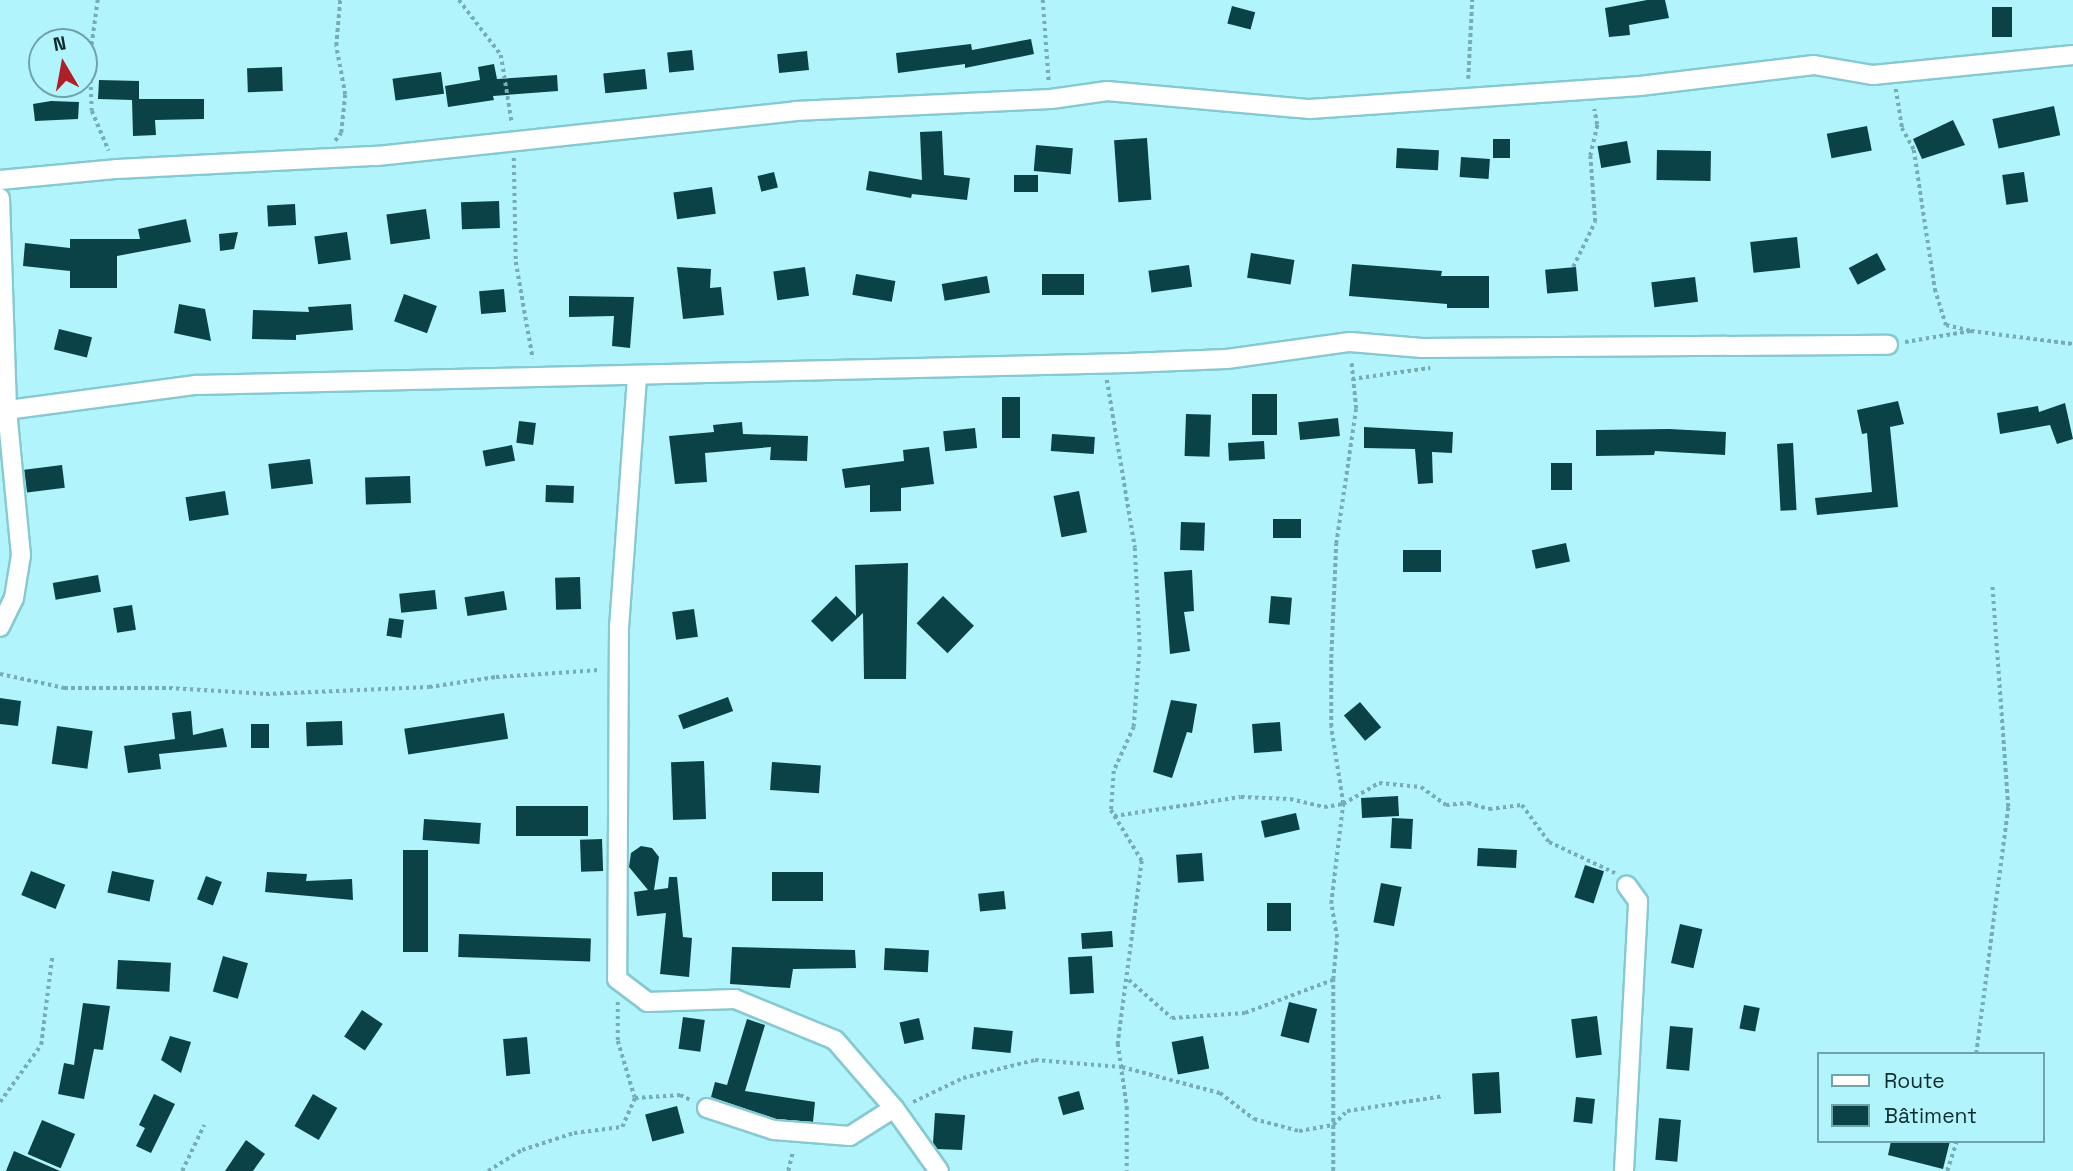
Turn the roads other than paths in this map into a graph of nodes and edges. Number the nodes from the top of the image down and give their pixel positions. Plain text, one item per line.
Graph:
1 (2073, 55) edge
2 (0, 180) edge
3 (0, 198) edge
4 (1888, 345) road end
5 (636, 377) junction
6 (3, 410) edge
7 (0, 627) edge
8 (1627, 887) road end
9 (707, 1108) road end
10 (894, 1108) junction
11 (939, 1171) edge
12 (1625, 1171) edge

1 - 2 street
3 - 6 street
4 - 5 street
5 - 6 street
5 - 10 street
6 - 7 street
8 - 12 street
9 - 10 street
10 - 11 street

